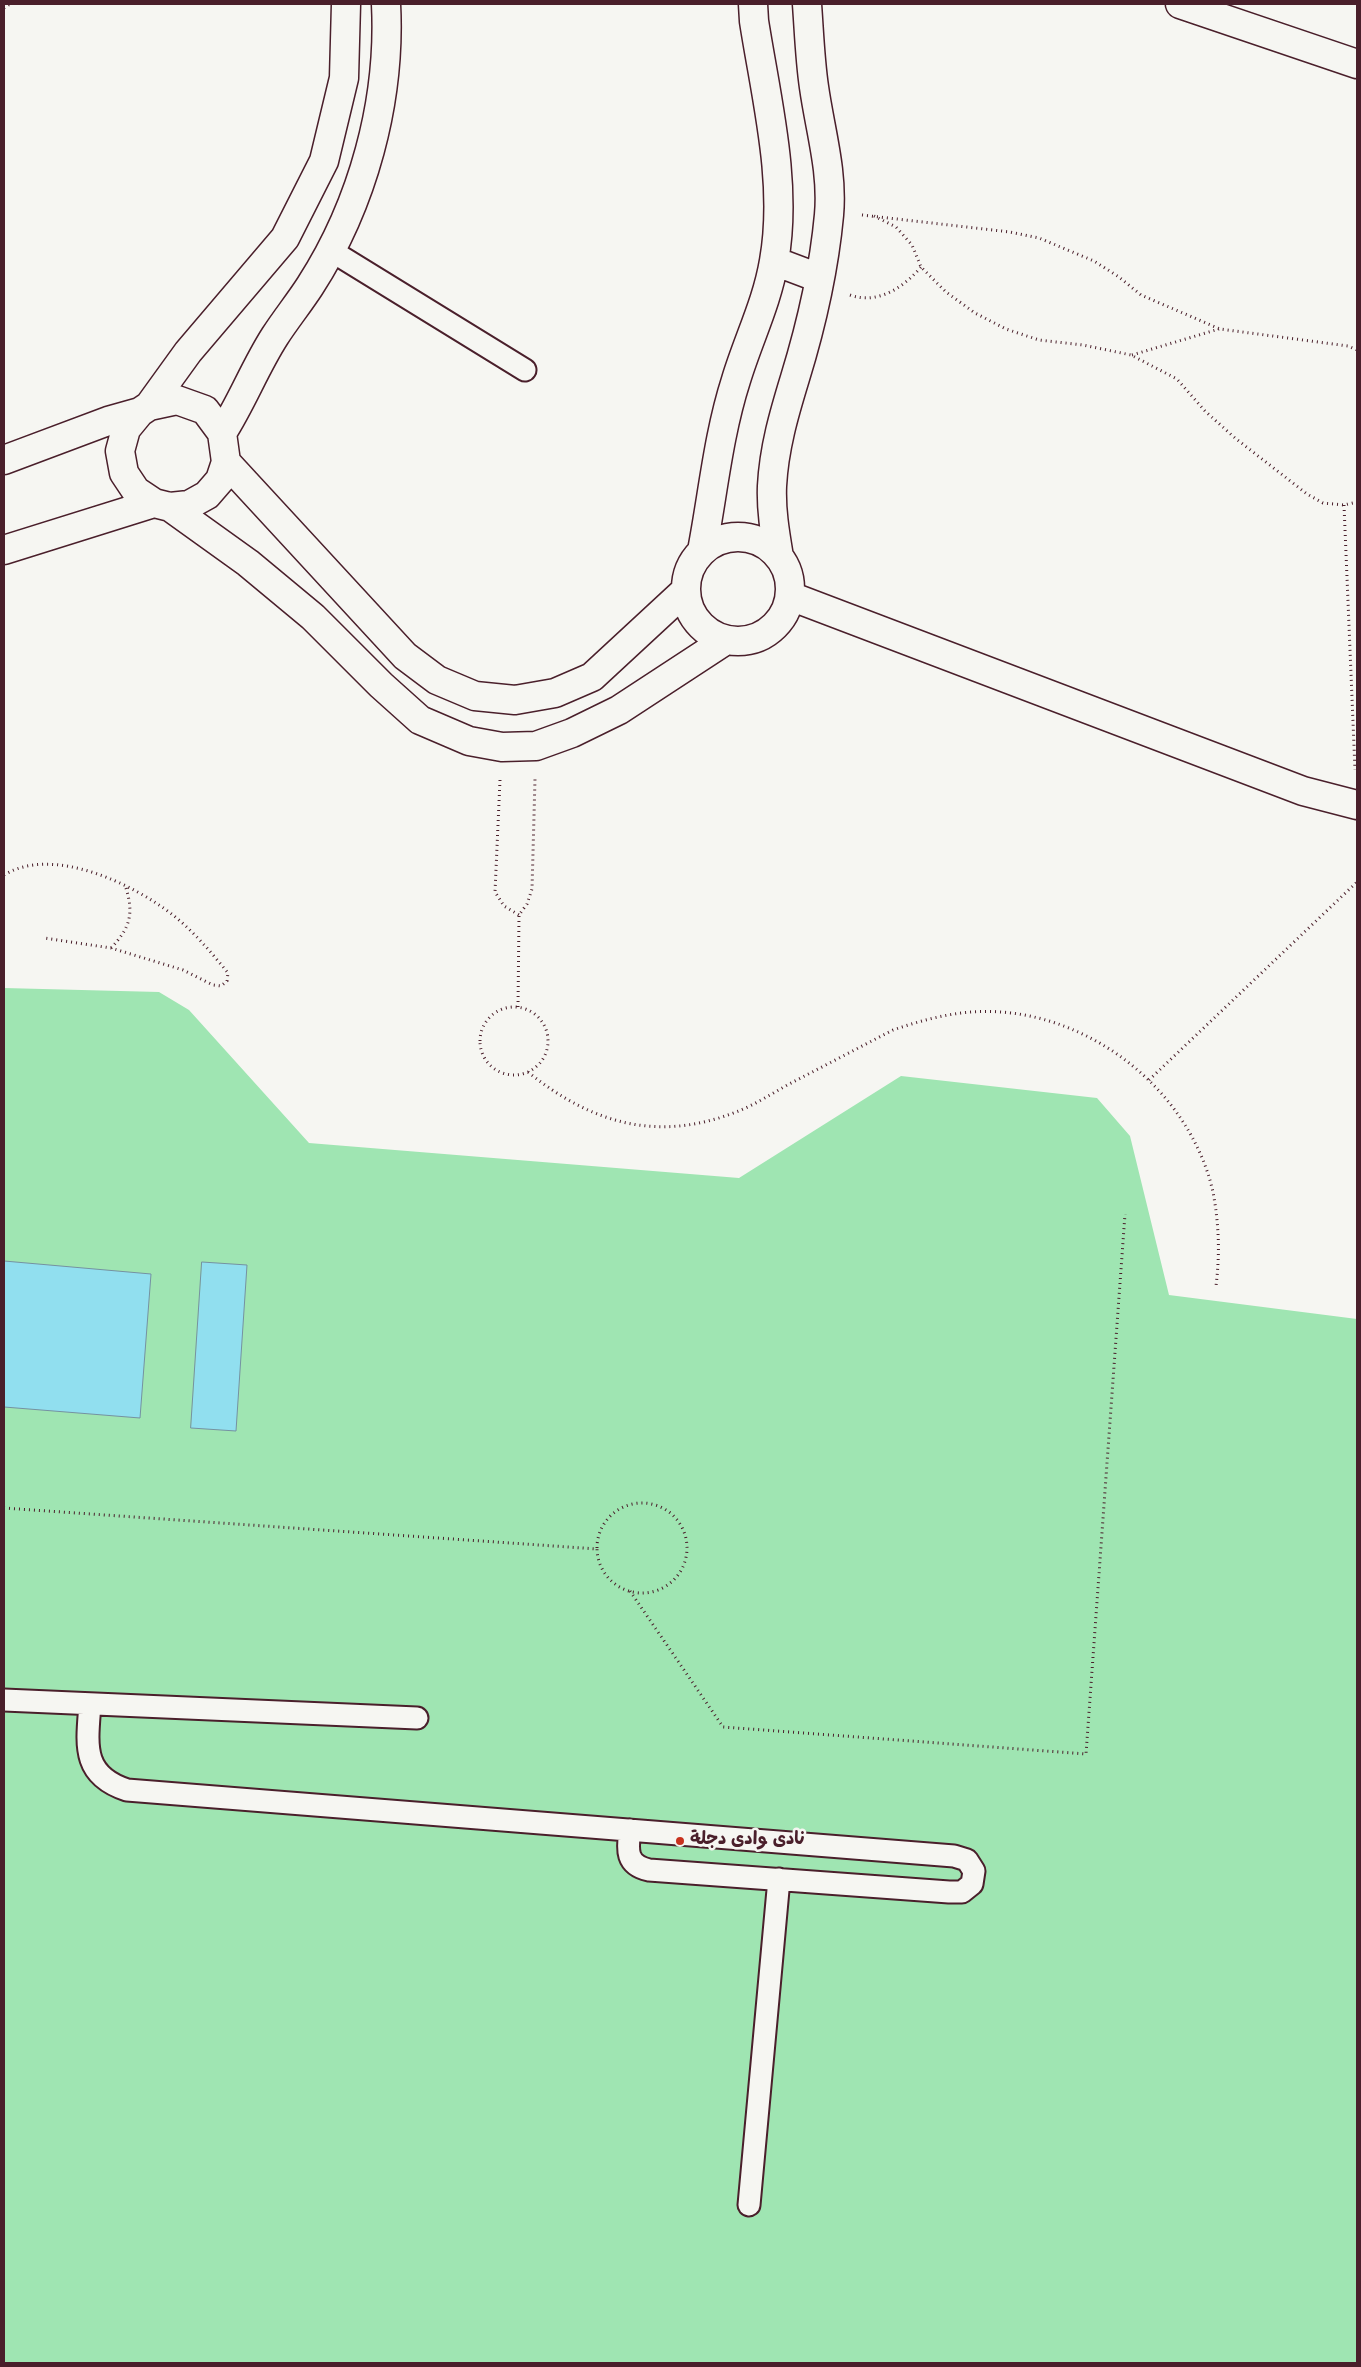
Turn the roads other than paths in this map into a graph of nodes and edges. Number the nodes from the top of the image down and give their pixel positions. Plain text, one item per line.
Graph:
1 (346, 4) edge
2 (386, 4) edge
3 (753, 4) edge
4 (807, 4) edge
5 (1180, 4) edge
6 (1357, 64) edge
7 (330, 250) junction
8 (774, 261) junction
9 (819, 278) junction
10 (525, 370) dead end
11 (144, 409) junction
12 (222, 433) junction
13 (4, 460) edge
14 (226, 462) junction
15 (162, 505) junction
16 (4, 550) edge
17 (702, 551) junction
18 (779, 557) junction
19 (686, 590) junction
20 (790, 596) junction
21 (726, 640) junction
22 (1357, 805) edge
23 (4, 1700) edge
24 (90, 1704) junction
25 (417, 1718) dead end
26 (630, 1830) junction
27 (779, 1879) junction
28 (749, 2204) dead end

1 - 11 street
2 - 7 street
3 - 8 street
4 - 9 street
5 - 6 street
7 - 10 lane
7 - 12 street
8 - 9 street
8 - 17 street
9 - 18 street
11 - 12 street
11 - 13 street
11 - 15 street
12 - 14 street
14 - 15 street
14 - 19 street
15 - 16 street
15 - 21 street
17 - 18 street
17 - 19 street
18 - 20 street
19 - 21 street
20 - 21 street
20 - 22 street
23 - 24 lane
24 - 25 lane
24 - 26 lane
26 - 27 lane
26 - 27 lane
27 - 28 lane

